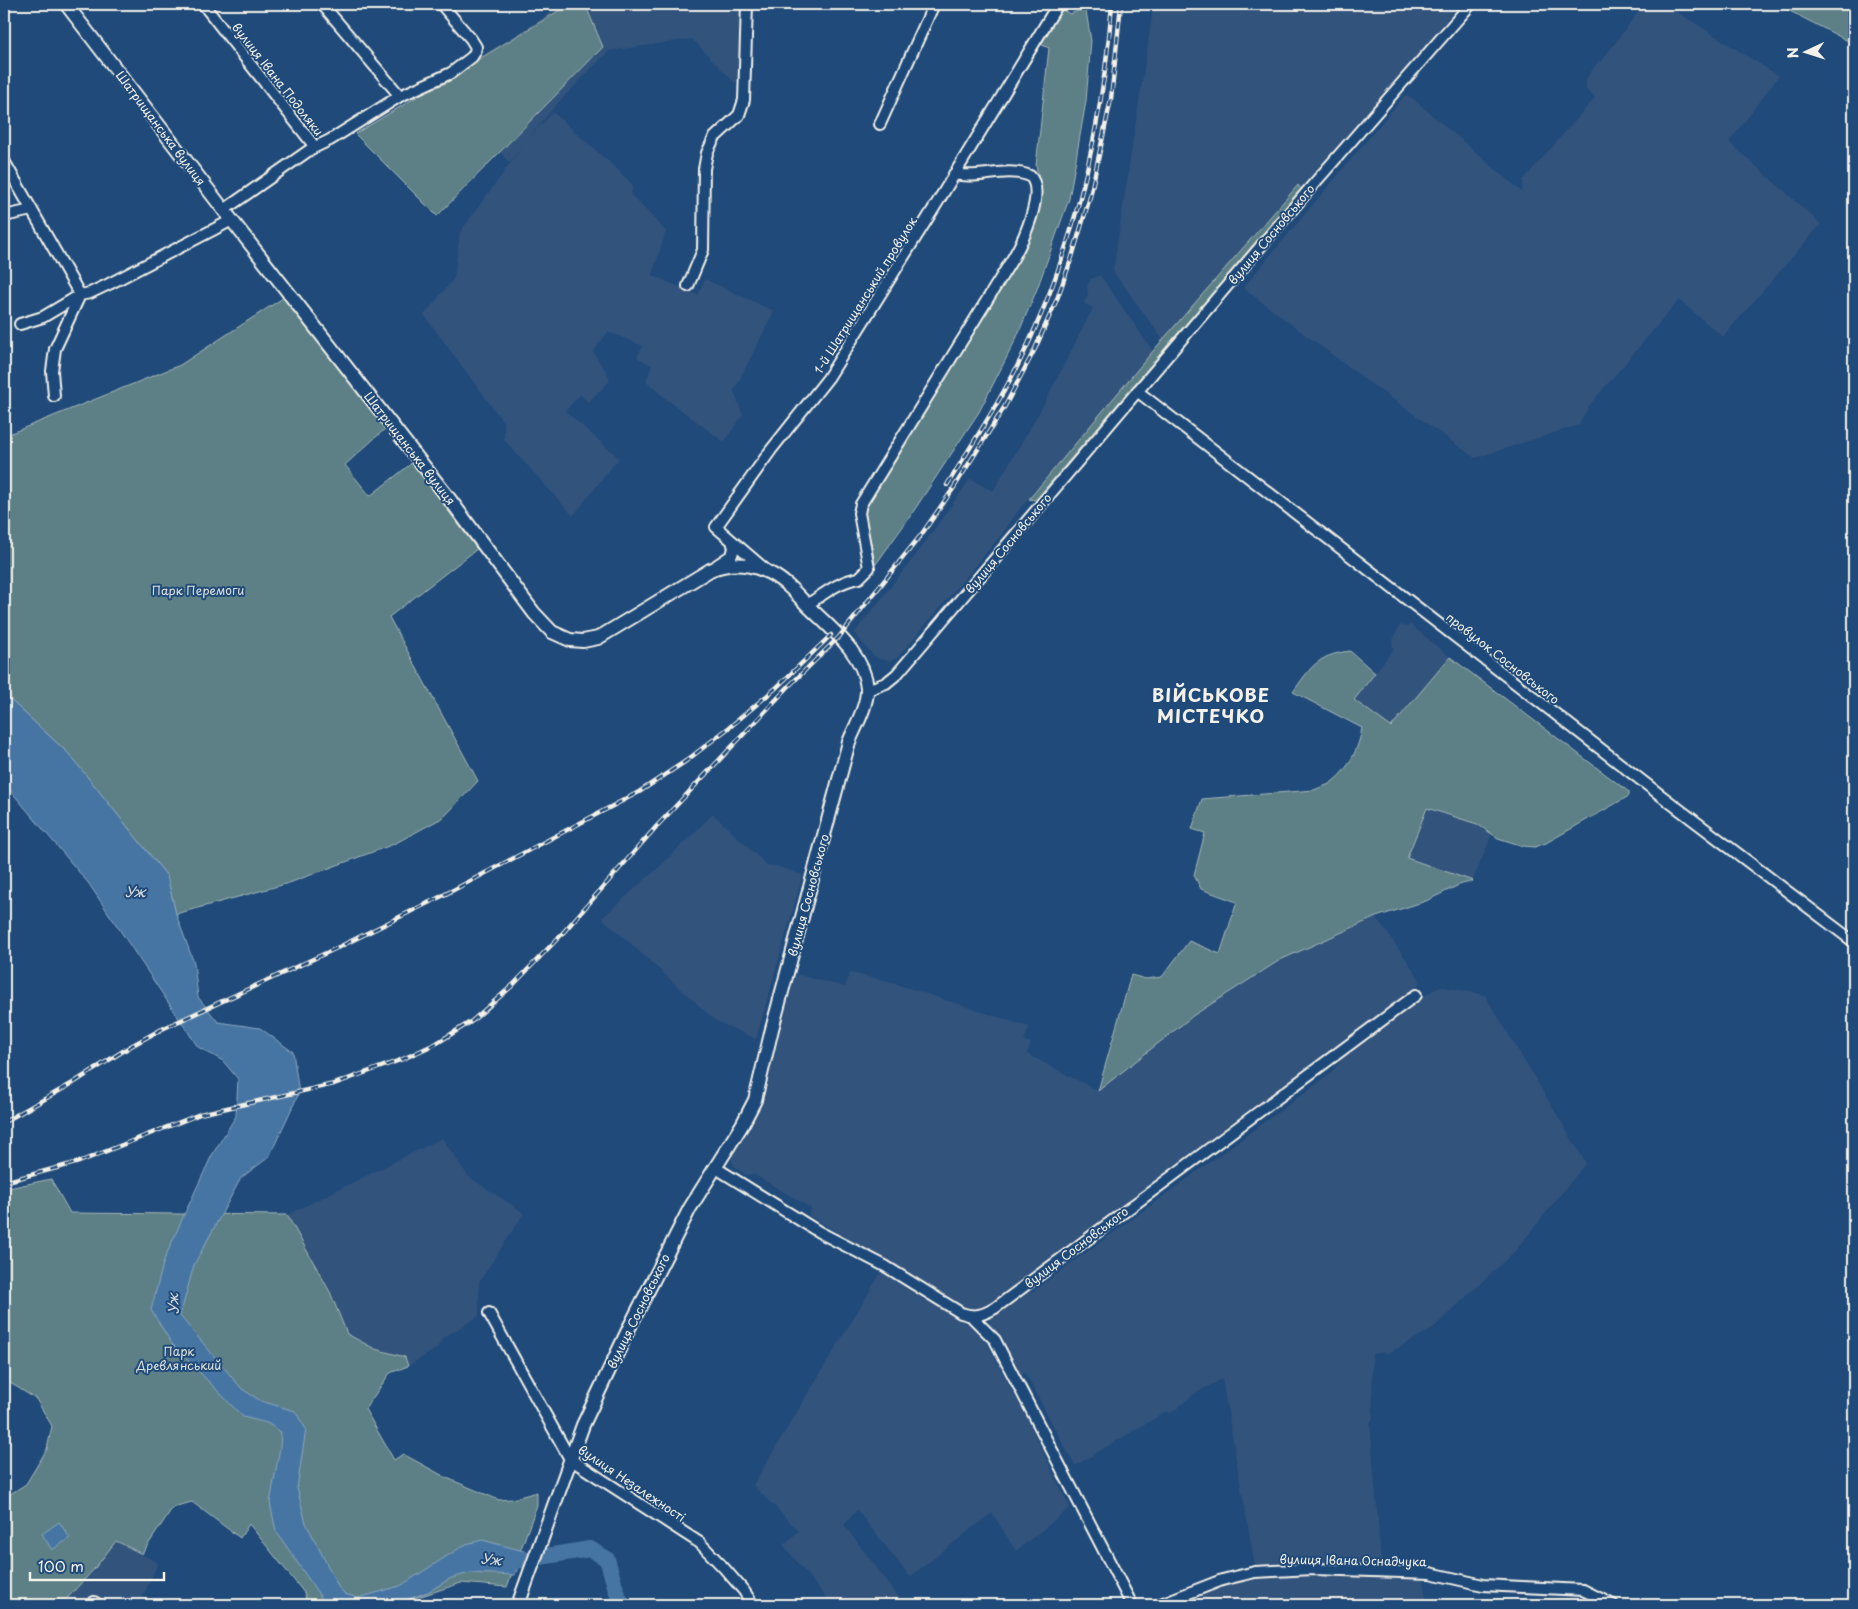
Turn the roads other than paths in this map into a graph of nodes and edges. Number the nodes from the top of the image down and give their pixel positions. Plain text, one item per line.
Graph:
1 (203, 4) edge
2 (322, 4) edge
3 (441, 4) edge
4 (747, 4) edge
5 (934, 4) edge
6 (1058, 4) edge
7 (1471, 4) edge
8 (72, 6) edge
9 (400, 96) junction
10 (880, 124) dead end
11 (315, 147) junction
12 (4, 161) edge
13 (954, 174) junction
14 (32, 210) junction
15 (224, 210) junction
16 (4, 216) edge
17 (232, 220) junction
18 (688, 286) dead end
19 (80, 295) junction
20 (20, 324) dead end
21 (1137, 391) junction
22 (54, 396) dead end
23 (732, 541) junction
24 (710, 570) junction
25 (771, 574) junction
26 (807, 605) junction
27 (867, 690) junction
28 (1854, 942) edge
29 (1416, 995) dead end
30 (716, 1168) junction
31 (489, 1313) dead end
32 (972, 1317) junction
33 (570, 1459) junction
34 (518, 1605) edge
35 (753, 1605) edge
36 (1132, 1605) edge
37 (1158, 1605) edge
38 (1613, 1605) edge

1 - 11 street, вулиця Івана Подоляки
2 - 9 street
3 - 9 street
4 - 18 street
5 - 10 street
6 - 13 street, 1-й Шатрищанський провулок
7 - 21 street, вулиця Сосновського
8 - 15 street, Шатрищанська вулиця
9 - 11 street
11 - 15 street
12 - 14 street
13 - 23 street, 1-й Шатрищанський провулок
13 - 26 street
14 - 16 street
14 - 19 street
15 - 17 street, Шатрищанська вулиця
17 - 19 street
17 - 24 street, Шатрищанська вулиця
19 - 20 street
19 - 22 street
21 - 27 street, вулиця Сосновського
21 - 28 street, провулок Сосновського
23 - 24 street
23 - 25 street, 1-й Шатрищанський провулок
24 - 25 street, Шатрищанська вулиця
25 - 26 street, Шатрищанська вулиця
26 - 27 street, Шатрищанська вулиця
27 - 30 street, вулиця Сосновського
29 - 32 street, вулиця Сосновського
30 - 32 street
30 - 33 street, вулиця Сосновського
31 - 33 street, вулиця Незалежності
32 - 36 street
33 - 34 street, вулиця Сосновського
33 - 35 street, вулиця Незалежності
37 - 38 street, вулиця Івана Оснадчука

